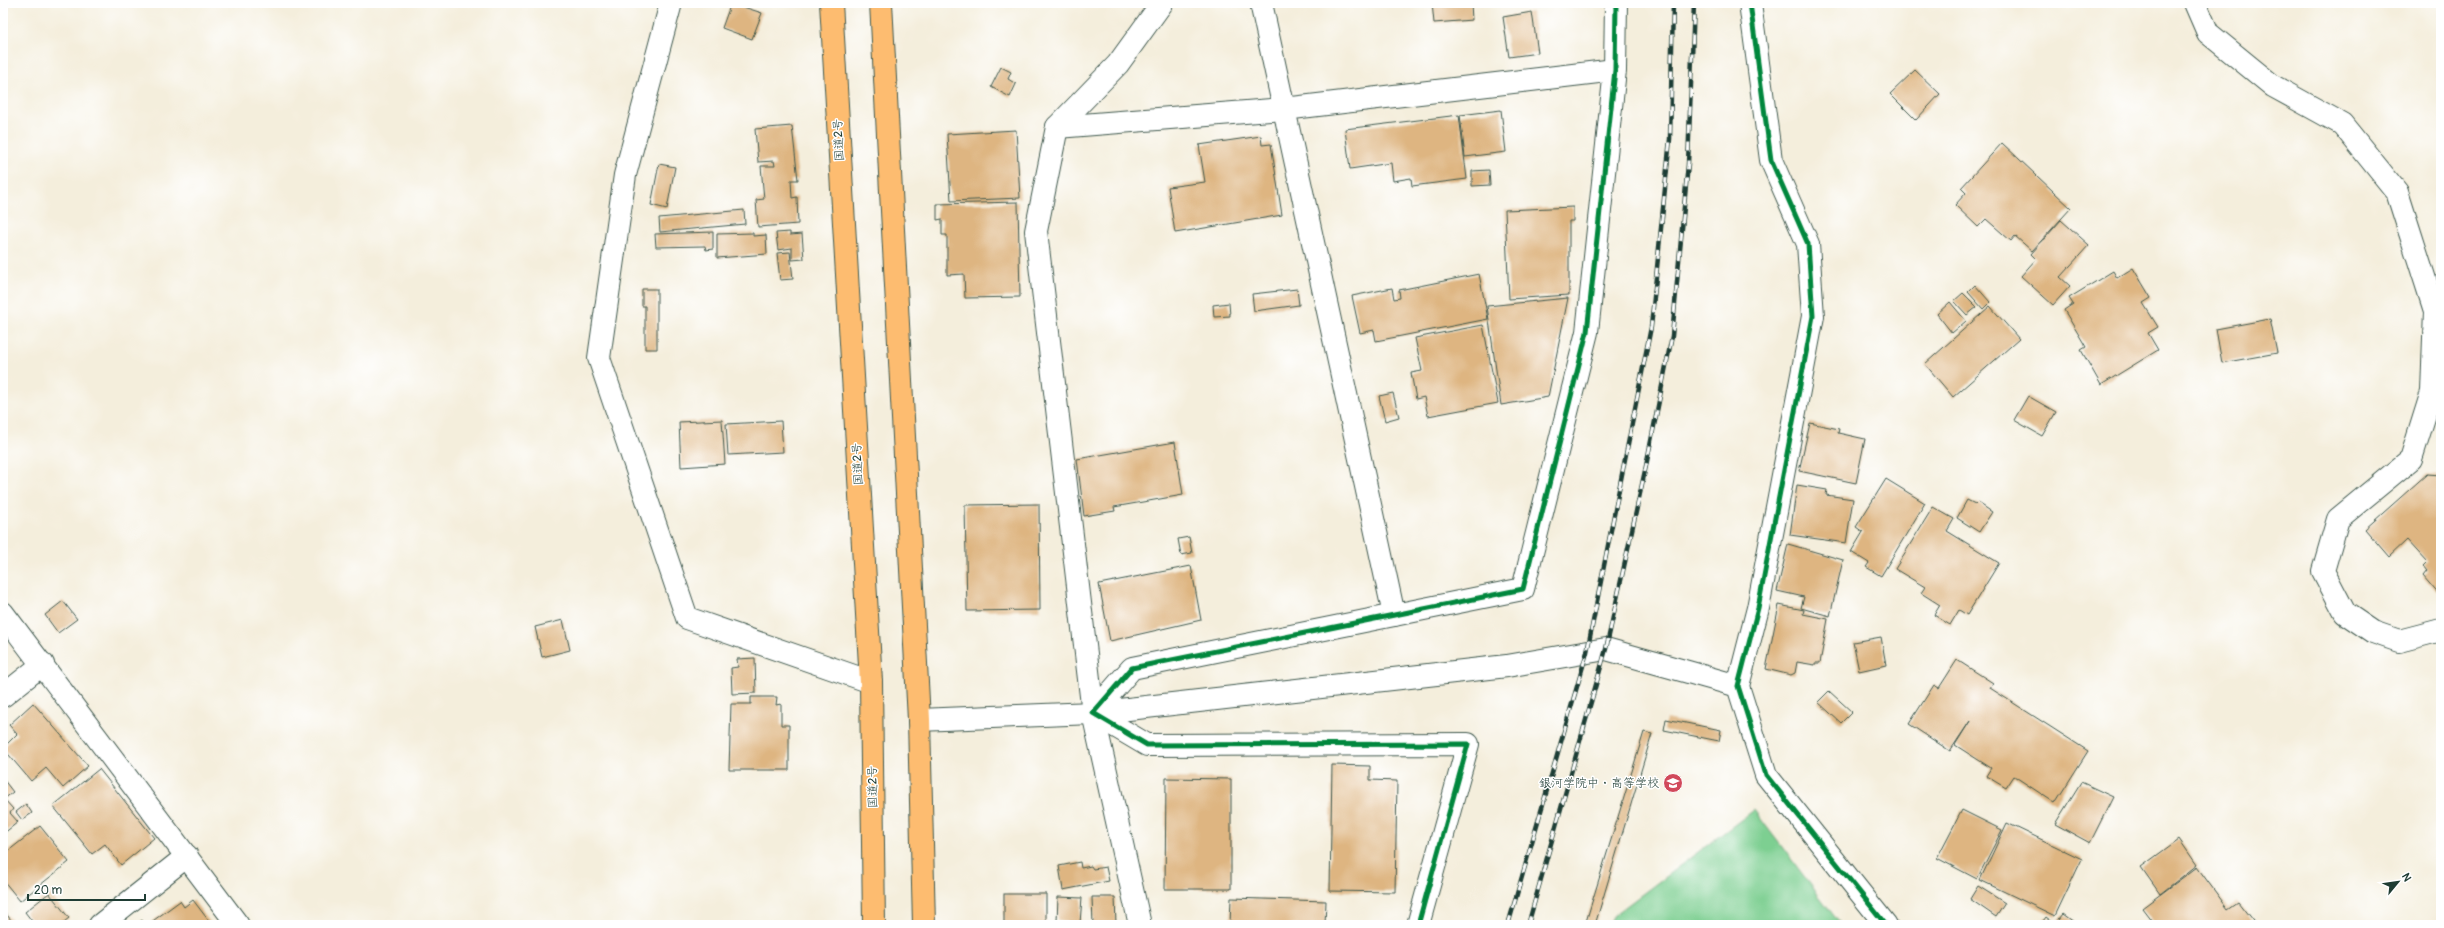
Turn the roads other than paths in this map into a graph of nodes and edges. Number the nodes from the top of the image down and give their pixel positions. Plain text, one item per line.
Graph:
1 (671, 3) edge
2 (831, 3) edge
3 (881, 3) edge
4 (1162, 3) edge
5 (1262, 3) edge
6 (1616, 3) edge
7 (1750, 3) edge
8 (2194, 3) edge
9 (1615, 70) junction
10 (1284, 109) junction
11 (1057, 127) junction
12 (3, 613) edge
13 (1394, 615) junction
14 (2441, 630) edge
15 (43, 664) junction
16 (872, 682) junction
17 (1738, 686) junction
18 (3, 696) edge
19 (1093, 713) junction
20 (919, 720) junction
21 (187, 856) junction
22 (100, 925) edge
23 (238, 925) edge
24 (874, 925) edge
25 (924, 925) edge
26 (1140, 925) edge
27 (1418, 925) edge
28 (1886, 925) edge

1 - 16 street
2 - 16 highway, 国道2号
3 - 20 highway
4 - 11 street
5 - 10 street
6 - 9 street
7 - 17 street
8 - 14 street
9 - 10 street
9 - 13 street
10 - 11 street
10 - 13 street
11 - 19 street
12 - 15 street
13 - 19 street
15 - 18 street
15 - 21 street
16 - 24 highway, 国道2号
17 - 19 street
17 - 28 street
19 - 20 street
19 - 26 street
19 - 27 street
20 - 25 highway
21 - 22 street
21 - 23 street

